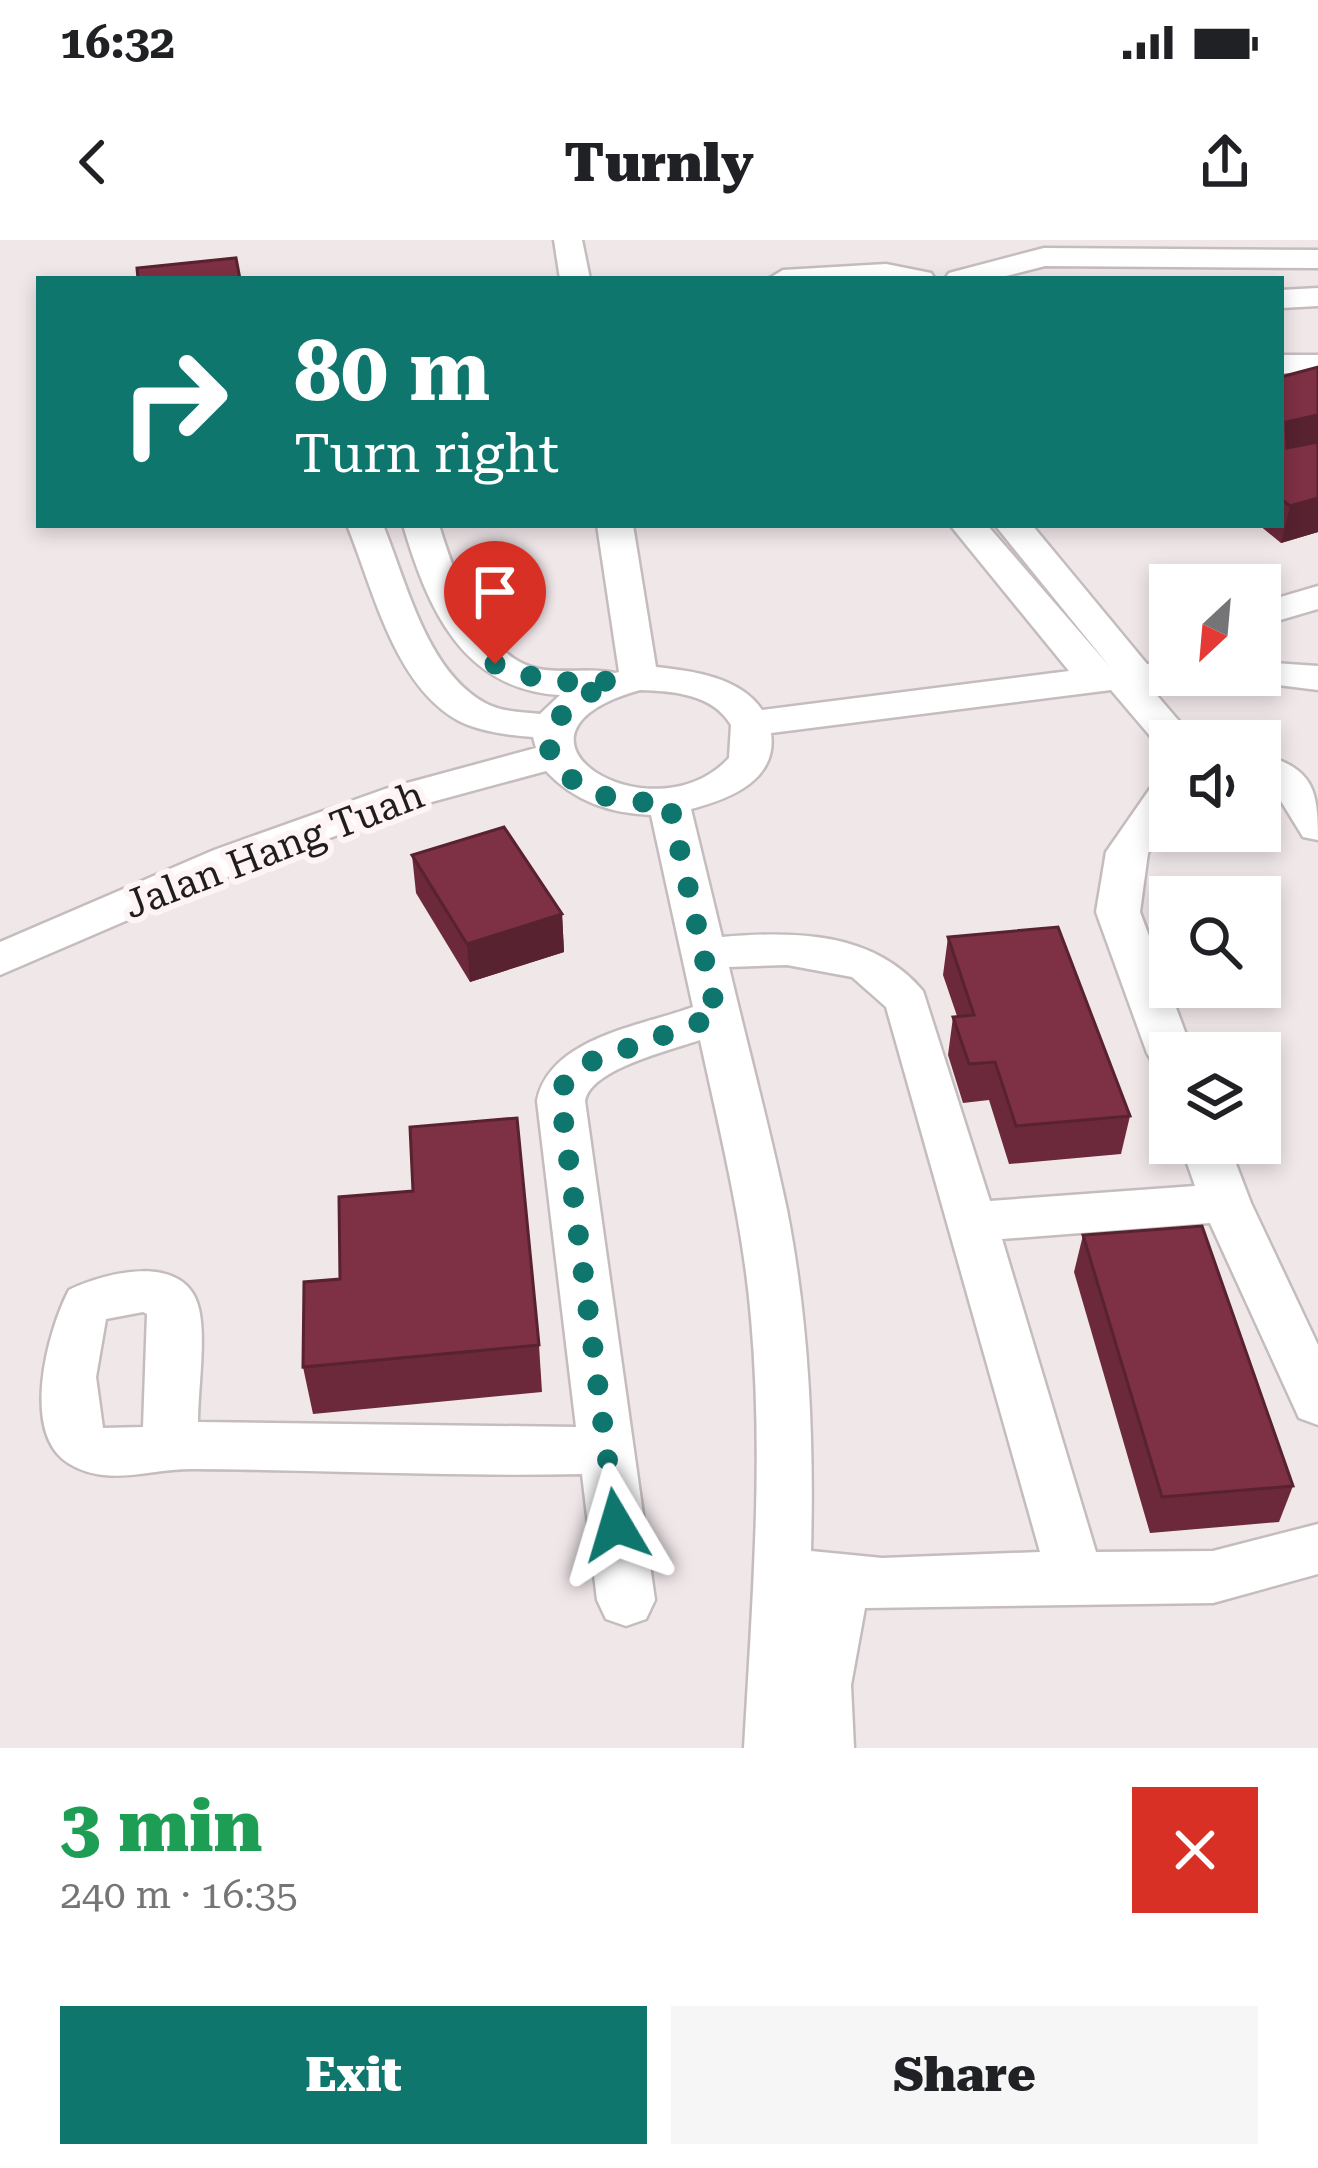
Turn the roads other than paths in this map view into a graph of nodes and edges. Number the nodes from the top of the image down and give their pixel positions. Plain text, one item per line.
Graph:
1 (568, 240) edge
2 (1318, 259) edge
3 (1318, 271) edge
4 (574, 276) edge
5 (834, 276) edge
6 (903, 276) edge
7 (971, 276) edge
8 (1028, 276) edge
9 (1318, 297) edge
10 (1284, 298) edge
11 (1284, 364) edge
12 (1318, 365) edge
13 (1284, 383) edge
14 (365, 528) edge
15 (422, 528) edge
16 (615, 528) edge
17 (1005, 529) edge
18 (1318, 597) edge
19 (1281, 608) edge
20 (1144, 675) edge
21 (1281, 675) edge
22 (1318, 678) edge
23 (627, 680) junction
24 (1166, 720) edge
25 (750, 724) junction
26 (553, 742) junction
27 (1281, 779) edge
28 (669, 802) junction
29 (1315, 816) edge
30 (1149, 820) edge
31 (229, 860) junction
32 (0, 937) edge
33 (705, 954) junction
34 (0, 960) edge
35 (717, 1016) junction
36 (1162, 1032) edge
37 (1212, 1164) edge
38 (1226, 1203) junction
39 (971, 1222) junction
40 (1318, 1402) edge
41 (170, 1444) dead end
42 (606, 1450) junction
43 (1318, 1550) edge
44 (813, 1578) junction
45 (1076, 1580) junction
46 (626, 1600) dead end
47 (794, 1741) edge

1 - 4 street
2 - 7 street
3 - 8 street
5 - 6 street
9 - 10 street
11 - 12 street
12 - 13 street
14 - 26 street
15 - 23 street
16 - 23 street
17 - 20 street
18 - 19 street
20 - 24 street
20 - 25 street
21 - 22 street
23 - 25 street
23 - 26 street
25 - 28 street
26 - 28 street
26 - 31 street, Jalan Hang Tuah
27 - 29 street
28 - 33 street
30 - 36 street
31 - 32 street
31 - 34 street, Jalan Hang Tuah
33 - 35 street
33 - 39 street
35 - 42 street
35 - 44 street
37 - 38 street
38 - 39 street
38 - 40 street
39 - 45 street
41 - 42 street
42 - 46 street
43 - 45 street
44 - 45 street
44 - 47 street

